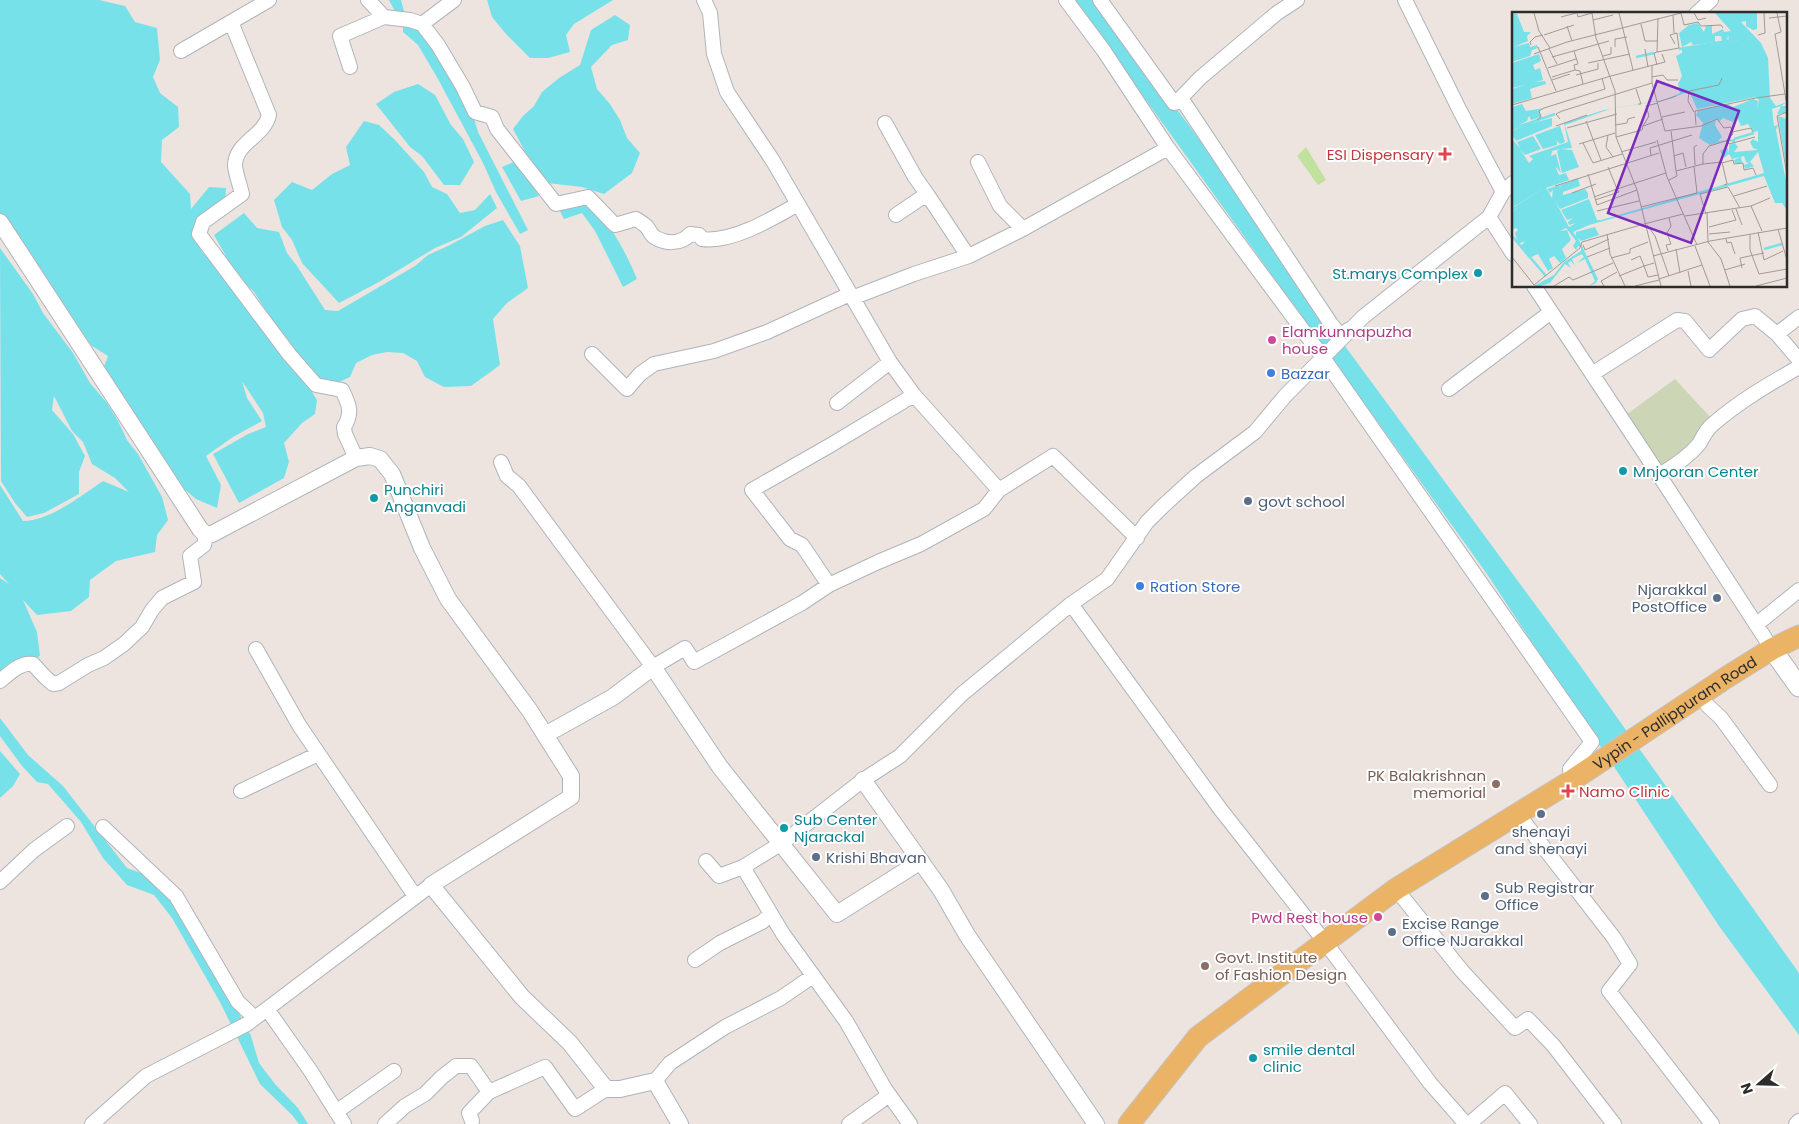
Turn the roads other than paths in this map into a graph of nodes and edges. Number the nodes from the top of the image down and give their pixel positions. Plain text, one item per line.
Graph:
1 (269, 0) edge
2 (368, 0) edge
3 (454, 0) edge
4 (704, 0) edge
5 (1066, 0) edge
6 (1100, 0) edge
7 (1297, 0) edge
8 (1405, 0) edge
9 (1711, 0) edge
10 (1698, 12) edge
11 (403, 20) junction
12 (231, 22) junction
13 (181, 51) dead end
14 (350, 67) dead end
15 (1182, 98) junction
16 (885, 123) dead end
17 (1168, 148) junction
18 (978, 162) dead end
19 (1508, 188) edge
20 (929, 197) junction
21 (798, 204) junction
22 (896, 214) dead end
23 (1489, 217) junction
24 (0, 222) edge
25 (1023, 229) junction
26 (1512, 252) edge
27 (968, 256) junction
28 (1535, 288) edge
29 (851, 296) junction
30 (1551, 312) junction
31 (1363, 317) junction
32 (1799, 317) edge
33 (1777, 334) junction
34 (592, 354) dead end
35 (1322, 356) junction
36 (1799, 360) edge
37 (890, 362) junction
38 (1799, 367) edge
39 (1592, 374) junction
40 (1449, 389) dead end
41 (914, 395) junction
42 (838, 403) dead end
43 (356, 458) junction
44 (501, 462) dead end
45 (1659, 474) junction
46 (999, 490) junction
47 (206, 535) junction
48 (1137, 538) junction
49 (829, 586) junction
50 (1799, 590) edge
51 (1071, 604) junction
52 (1757, 624) junction
53 (1799, 636) edge
54 (256, 649) dead end
55 (1772, 649) junction
56 (652, 667) junction
57 (0, 681) edge
58 (1799, 687) edge
59 (1707, 705) dead end
60 (545, 735) junction
61 (318, 754) junction
62 (863, 780) junction
63 (1571, 782) junction
64 (1770, 785) dead end
65 (242, 791) dead end
66 (1517, 813) junction
67 (67, 826) dead end
68 (103, 827) dead end
69 (782, 844) junction
70 (706, 861) dead end
71 (921, 862) junction
72 (743, 867) junction
73 (0, 882) edge
74 (431, 885) junction
75 (1396, 889) junction
76 (415, 896) junction
77 (771, 914) junction
78 (1325, 942) junction
79 (694, 960) dead end
80 (813, 976) junction
81 (267, 1009) junction
82 (251, 1021) junction
83 (394, 1071) dead end
84 (656, 1081) junction
85 (606, 1089) junction
86 (489, 1092) junction
87 (890, 1095) junction
88 (336, 1112) junction
89 (472, 1121) dead end
90 (1799, 1121) edge
91 (92, 1124) edge
92 (344, 1124) edge
93 (385, 1124) edge
94 (680, 1124) edge
95 (849, 1124) edge
96 (910, 1124) edge
97 (1096, 1124) edge
98 (1129, 1124) edge
99 (1468, 1124) edge
100 (1530, 1124) edge
101 (1614, 1124) edge
102 (1712, 1124) edge
103 (1796, 1124) edge

1 - 12 street
2 - 11 street
3 - 11 street
4 - 21 street
5 - 17 street
6 - 15 street
7 - 15 street
8 - 19 street
9 - 10 street
11 - 14 street
11 - 21 street
12 - 13 street
12 - 43 street
15 - 31 street
16 - 20 street
17 - 25 street
17 - 35 street
18 - 25 street
19 - 23 street
20 - 22 street
20 - 27 street
21 - 29 street
23 - 26 street
23 - 31 street
24 - 47 street
25 - 27 street
27 - 29 street
28 - 30 street
29 - 34 street
29 - 37 street
30 - 39 street
30 - 40 street
31 - 35 street
32 - 33 street
33 - 36 street
33 - 39 street
35 - 48 street
35 - 63 street
37 - 41 street
37 - 42 street
38 - 45 street
39 - 45 street
41 - 46 street
41 - 49 street
43 - 47 street
43 - 60 street
44 - 56 street
45 - 52 street
46 - 48 street
46 - 49 street
47 - 57 street
48 - 51 street
49 - 56 street
50 - 52 street
51 - 62 street
51 - 78 street
52 - 55 street
53 - 55 main road, Vypin - Pallippuram Road
54 - 61 street
55 - 58 main road
55 - 63 main road, Vypin - Pallippuram Road
56 - 60 street
56 - 69 street
59 - 64 street
60 - 74 street
61 - 65 street
61 - 76 street
62 - 69 street
62 - 71 street
63 - 66 main road, Vypin - Pallippuram Road
66 - 75 main road, Vypin - Pallippuram Road
66 - 102 street
67 - 73 street
68 - 82 street
69 - 71 street
69 - 72 street
70 - 72 street
71 - 97 street
72 - 77 street
74 - 76 street
74 - 85 street
75 - 78 main road, Vypin - Pallippuram Road
75 - 101 street
76 - 81 street
77 - 79 street
77 - 80 street
78 - 98 main road, Vypin - Pallippuram Road
78 - 99 street
80 - 84 street
80 - 87 street
81 - 82 street
81 - 88 street
82 - 91 street
83 - 88 street
84 - 85 street
84 - 94 street
85 - 86 street
86 - 89 street
86 - 93 street
87 - 95 street
87 - 96 street
88 - 92 street
90 - 103 street
99 - 100 street

